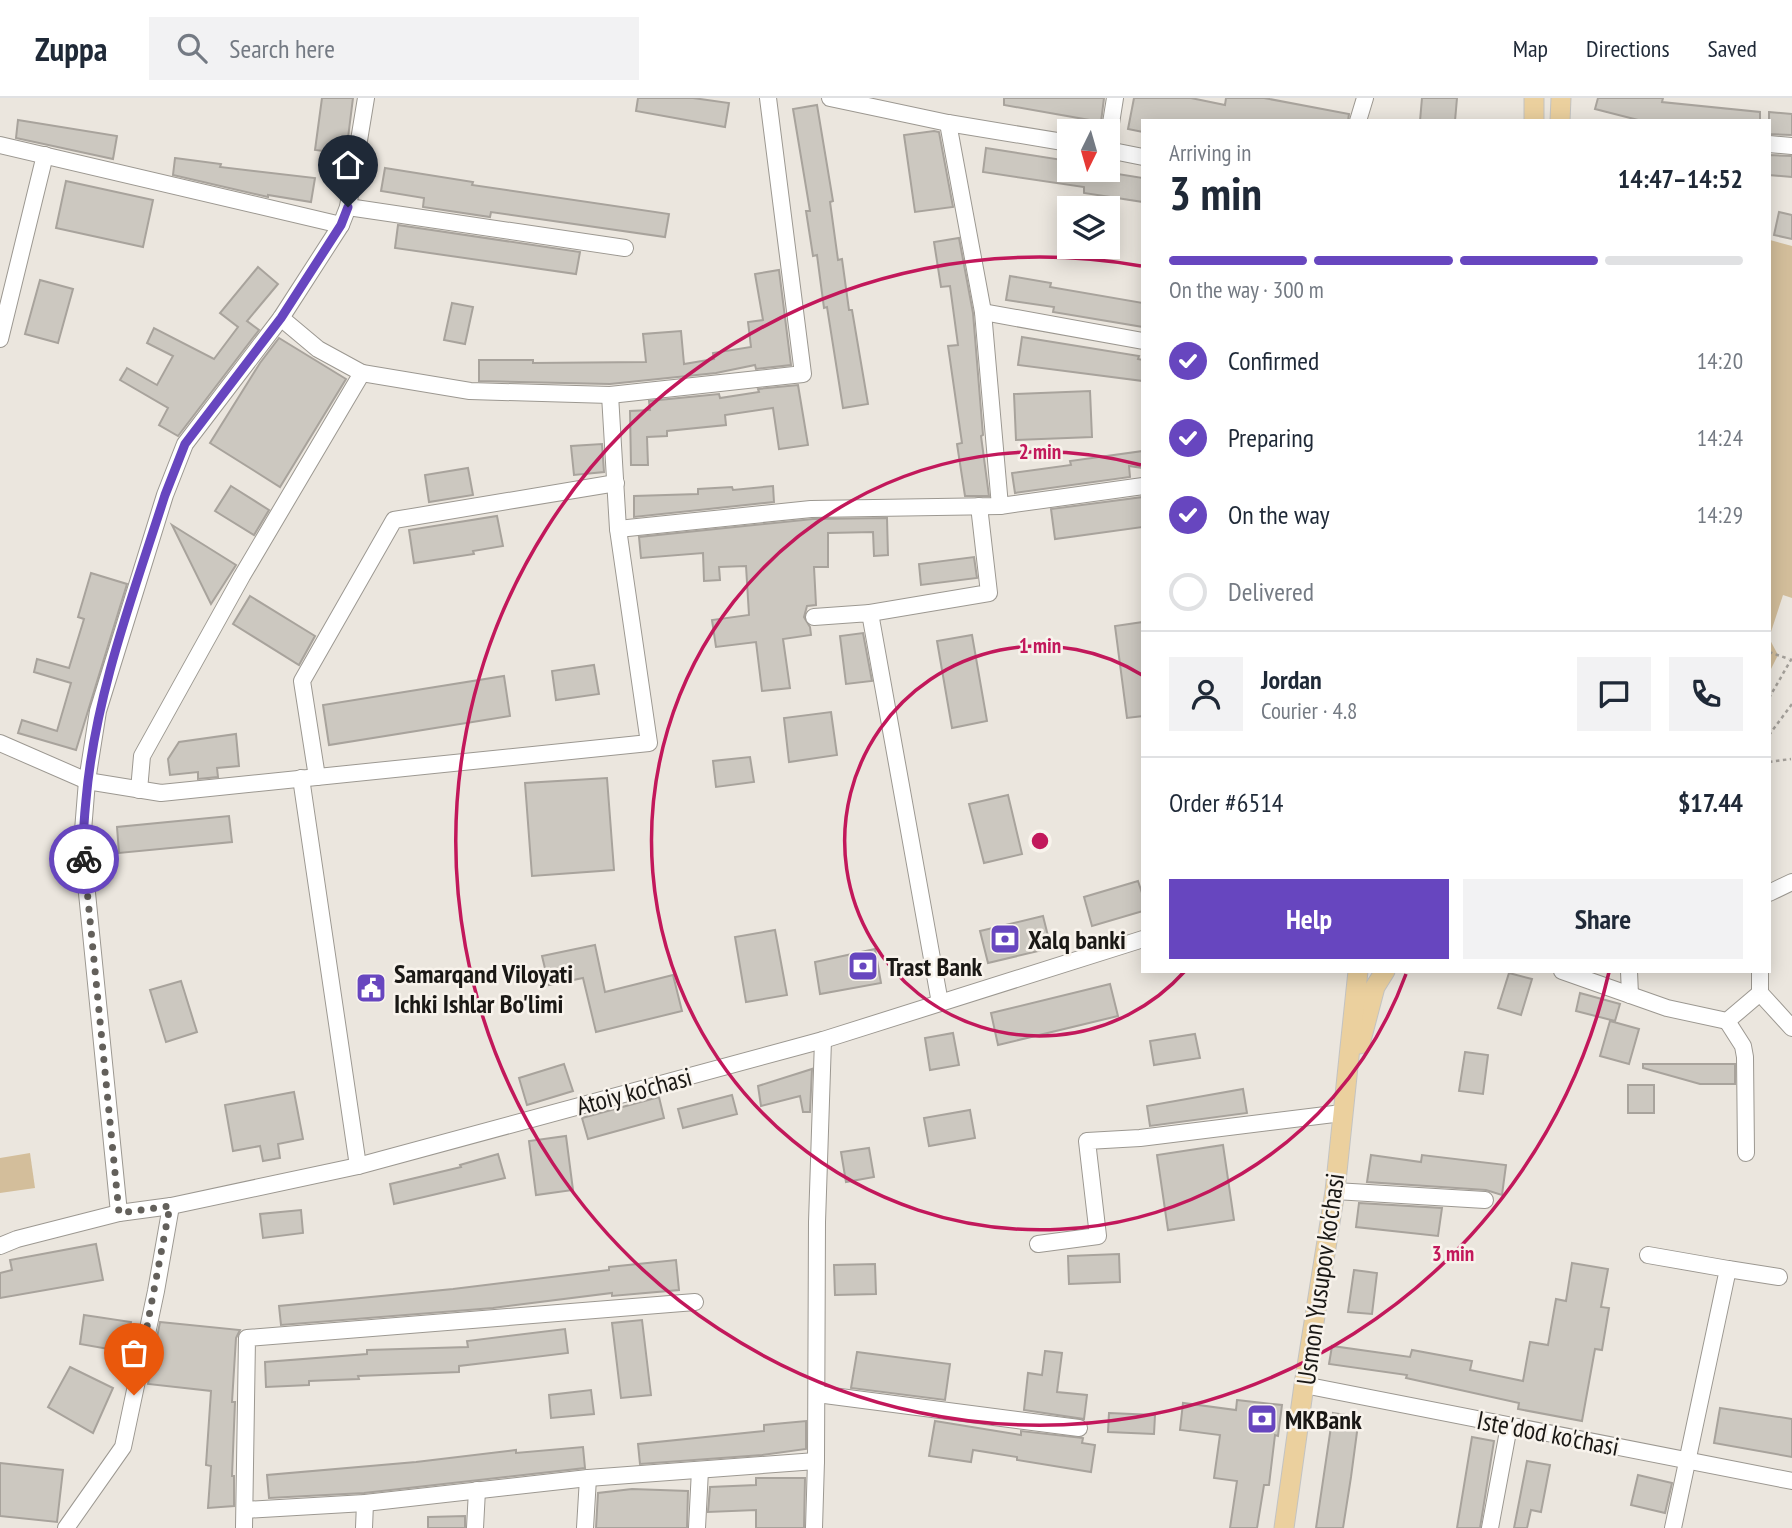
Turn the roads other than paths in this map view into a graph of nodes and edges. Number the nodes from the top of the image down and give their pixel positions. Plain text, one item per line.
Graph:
1 (366, 98) edge
2 (768, 98) edge
3 (830, 98) edge
4 (1115, 98) edge
5 (1365, 98) edge
6 (1534, 98) edge
7 (1561, 98) edge
8 (1112, 119) edge
9 (1359, 119) edge
10 (1534, 119) edge
11 (1560, 119) edge
12 (948, 123) junction
13 (1057, 141) edge
14 (1771, 144) edge
15 (0, 145) edge
16 (1792, 146) edge
17 (1120, 152) edge
18 (45, 155) junction
19 (1141, 157) edge
20 (348, 207) junction
21 (341, 225) junction
22 (625, 248) dead end
23 (983, 312) junction
24 (281, 318) junction
25 (0, 339) edge
26 (1141, 341) edge
27 (362, 373) junction
28 (610, 395) junction
29 (616, 483) junction
30 (1141, 486) edge
31 (979, 506) junction
32 (1000, 506) junction
33 (618, 528) junction
34 (870, 613) junction
35 (814, 617) dead end
36 (0, 743) edge
37 (309, 777) junction
38 (87, 781) junction
39 (139, 790) junction
40 (1792, 882) edge
41 (1771, 892) edge
42 (1141, 940) edge
43 (1358, 973) edge
44 (1384, 973) edge
45 (1568, 973) edge
46 (1629, 973) edge
47 (1760, 973) edge
48 (1759, 993) junction
49 (1630, 995) junction
50 (940, 1003) junction
51 (1727, 1021) junction
52 (1792, 1028) edge
53 (823, 1040) junction
54 (1342, 1112) junction
55 (1746, 1153) dead end
56 (358, 1166) junction
57 (1335, 1191) junction
58 (1486, 1200) dead end
59 (170, 1206) junction
60 (119, 1213) junction
61 (1038, 1244) dead end
62 (0, 1246) edge
63 (1648, 1255) dead end
64 (1728, 1269) junction
65 (1779, 1277) dead end
66 (695, 1302) dead end
67 (1304, 1385) junction
68 (817, 1394) junction
69 (1508, 1426) junction
70 (1079, 1428) dead end
71 (1688, 1459) junction
72 (816, 1461) junction
73 (700, 1471) junction
74 (588, 1478) junction
75 (1792, 1481) edge
76 (477, 1490) junction
77 (365, 1503) junction
78 (245, 1510) junction
79 (66, 1528) edge
80 (244, 1528) edge
81 (364, 1528) edge
82 (475, 1528) edge
83 (585, 1528) edge
84 (697, 1528) edge
85 (814, 1528) edge
86 (1284, 1528) edge
87 (1490, 1528) edge
88 (1673, 1528) edge

1 - 20 street
2 - 28 street
3 - 12 street
4 - 8 street
5 - 9 street
6 - 10 main road
7 - 11 main road
12 - 13 street
12 - 23 street
14 - 16 street
15 - 18 street
17 - 19 street
18 - 21 street
18 - 25 street
20 - 21 street
20 - 22 street
21 - 24 street
23 - 26 street
23 - 32 street
24 - 27 street
24 - 38 street
27 - 28 street
27 - 39 street
28 - 29 street
29 - 33 street
29 - 37 street
30 - 32 street
31 - 32 street
31 - 33 street
31 - 34 street
33 - 37 street
34 - 35 street
34 - 50 street
36 - 38 street
37 - 39 street
37 - 56 street
38 - 39 street
38 - 60 street
40 - 41 street
42 - 50 street, Atoiy ko'chasi
43 - 54 main road, Usmon Yusupov ko'chasi
44 - 54 main road, Usmon Yusupov ko'chasi
45 - 49 street
46 - 49 street
47 - 48 street
48 - 51 street
48 - 52 street
49 - 51 street
50 - 53 street, Atoiy ko'chasi
51 - 55 street
53 - 56 street, Atoiy ko'chasi
53 - 68 street
54 - 57 main road, Usmon Yusupov ko'chasi
54 - 61 street
56 - 59 street, Atoiy ko'chasi
57 - 58 street
57 - 67 main road, Usmon Yusupov ko'chasi
59 - 60 street, Atoiy ko'chasi
59 - 79 street
60 - 62 street, Atoiy ko'chasi
63 - 64 street
64 - 65 street
64 - 71 street
66 - 78 street
67 - 69 street, Iste'dod ko'chasi
67 - 86 main road, Usmon Yusupov ko'chasi
68 - 70 street
68 - 72 street
69 - 71 street, Iste'dod ko'chasi
69 - 87 street
71 - 75 street, Iste'dod ko'chasi
71 - 88 street
72 - 73 street
72 - 85 street
73 - 74 street
73 - 84 street
74 - 76 street
74 - 83 street
76 - 77 street
76 - 82 street
77 - 78 street
77 - 81 street
78 - 80 street

